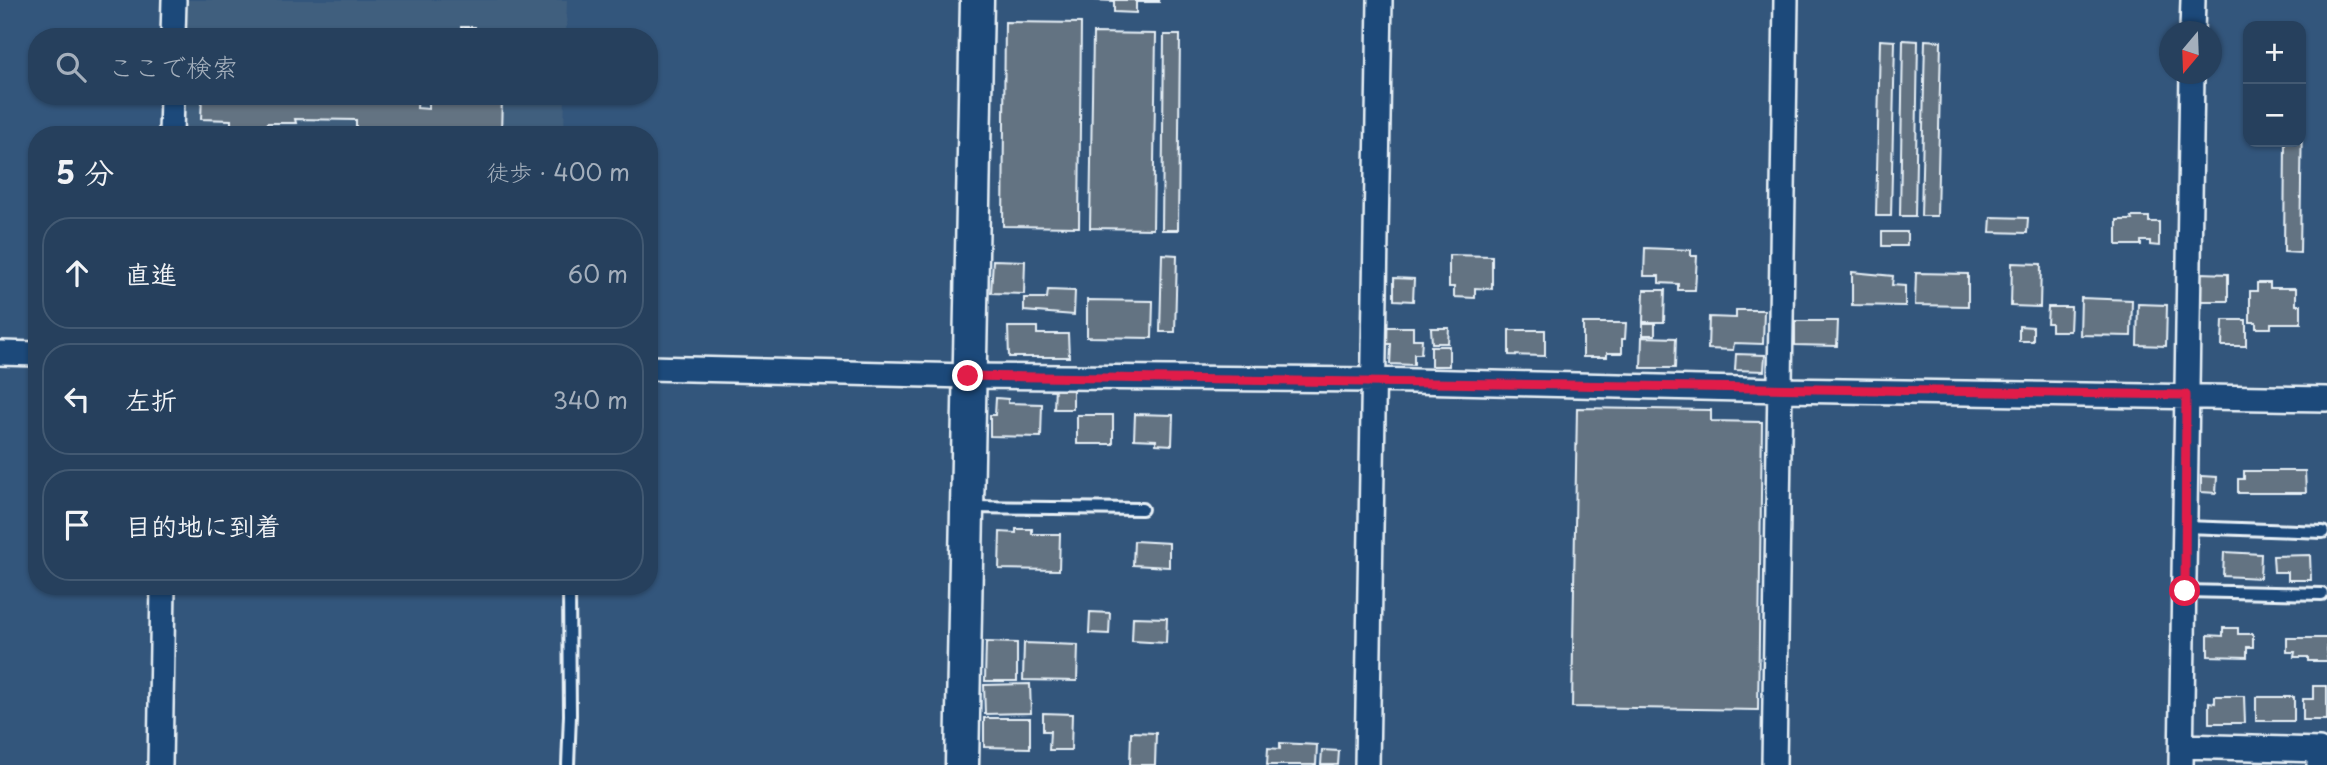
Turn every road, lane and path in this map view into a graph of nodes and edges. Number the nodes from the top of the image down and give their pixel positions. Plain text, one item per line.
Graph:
1 (174, 0) edge
2 (977, 0) edge
3 (1380, 0) edge
4 (1786, 0) edge
5 (2193, 0) edge
6 (2192, 21) edge
7 (173, 28) edge
8 (2192, 84) edge
9 (172, 105) edge
10 (171, 126) edge
11 (0, 353) edge
12 (28, 354) edge
13 (658, 368) edge
14 (968, 376) junction
15 (1373, 380) junction
16 (1782, 390) junction
17 (2186, 395) junction
18 (2327, 398) edge
19 (967, 507) junction
20 (1142, 509) dead end
21 (2185, 527) junction
22 (2323, 532) dead end
23 (2185, 591) junction
24 (2322, 594) dead end
25 (163, 595) edge
26 (569, 595) edge
27 (2182, 756) edge
28 (160, 765) edge
29 (568, 765) edge
30 (962, 765) edge
31 (1367, 765) edge
32 (1774, 765) edge
33 (2319, 765) edge

1 - 7 street
2 - 14 street
3 - 15 street
4 - 16 street
5 - 6 street
8 - 17 street
9 - 10 street
11 - 12 street
13 - 14 street
14 - 15 street
14 - 19 street
15 - 16 street
15 - 31 street
16 - 17 street
16 - 32 street
17 - 18 street
17 - 21 street
19 - 20 lane
19 - 30 street
21 - 22 lane
21 - 23 street
23 - 24 lane
23 - 27 street
25 - 28 street
26 - 29 lane
27 - 33 street

